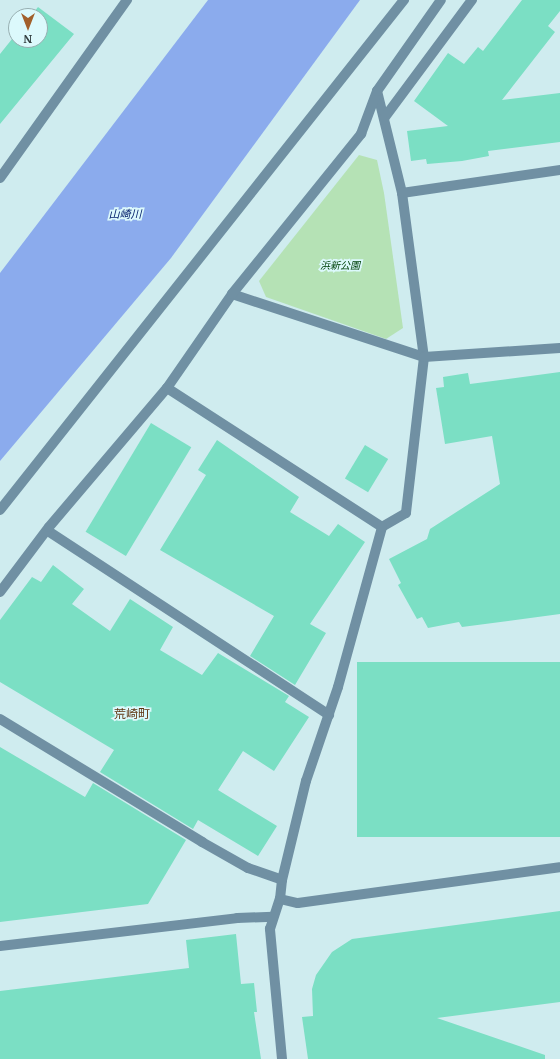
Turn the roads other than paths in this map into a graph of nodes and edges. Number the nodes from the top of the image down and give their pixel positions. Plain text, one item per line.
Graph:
1 (126, 0) edge
2 (404, 0) edge
3 (441, 0) edge
4 (472, 0) edge
5 (377, 91) junction
6 (385, 117) junction
7 (560, 170) edge
8 (0, 178) edge
9 (402, 193) junction
10 (232, 294) junction
11 (560, 348) edge
12 (424, 357) junction
13 (167, 388) junction
14 (0, 510) edge
15 (382, 527) junction
16 (48, 532) junction
17 (0, 592) edge
18 (328, 715) junction
19 (0, 719) edge
20 (560, 867) edge
21 (282, 880) junction
22 (280, 899) junction
23 (273, 917) junction
24 (0, 946) edge
25 (282, 1059) edge

1 - 8 street
2 - 14 street
3 - 5 street
4 - 6 street
5 - 6 street
5 - 10 street
6 - 9 street
7 - 9 street
9 - 12 street
10 - 12 street
10 - 13 street
11 - 12 street
12 - 15 street
13 - 15 street
13 - 16 street
15 - 18 street
16 - 17 street
16 - 18 street
18 - 21 street
19 - 21 street
20 - 22 street
21 - 22 street
22 - 23 street
23 - 24 street
23 - 25 street

